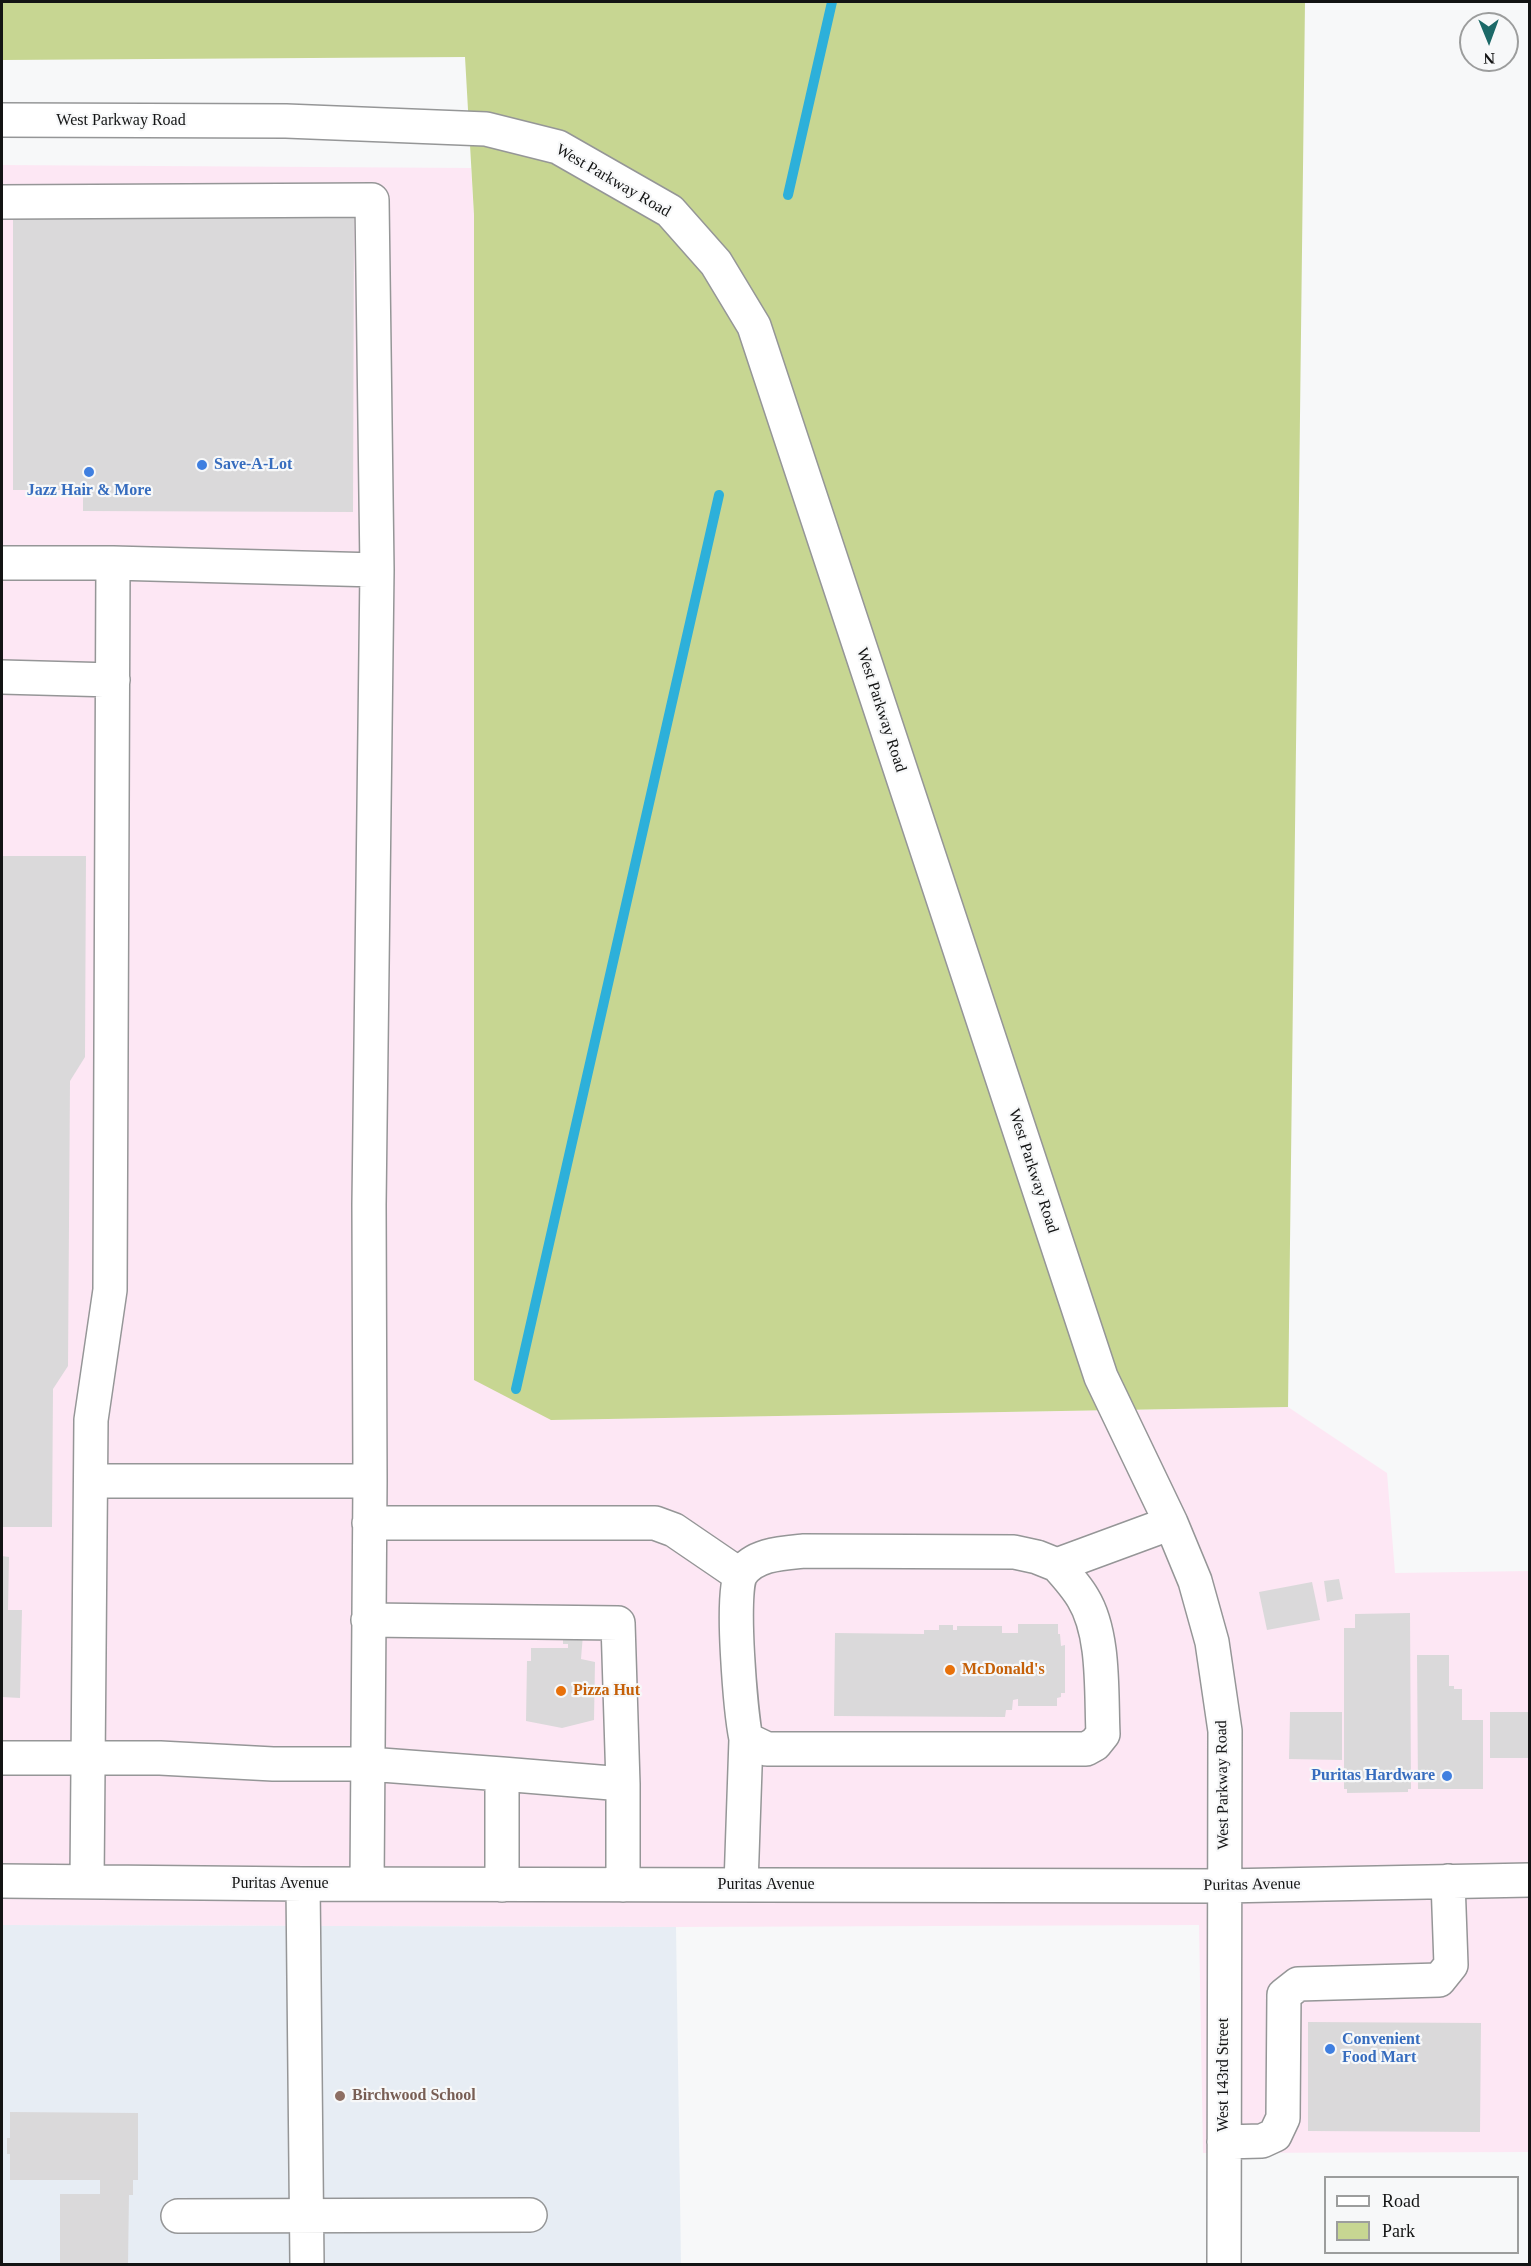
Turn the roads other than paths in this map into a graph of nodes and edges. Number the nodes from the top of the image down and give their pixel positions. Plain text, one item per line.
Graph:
1 (2, 120) edge
2 (2, 202) edge
3 (2, 563) edge
4 (113, 563) junction
5 (377, 570) junction
6 (2, 677) edge
7 (113, 680) junction
8 (91, 1481) junction
9 (370, 1481) junction
10 (369, 1523) junction
11 (1171, 1523) junction
12 (1057, 1565) junction
13 (740, 1575) junction
14 (368, 1620) junction
15 (746, 1739) junction
16 (88, 1757) junction
17 (2, 1758) edge
18 (368, 1764) junction
19 (502, 1774) junction
20 (623, 1784) junction
21 (1530, 1880) edge
22 (2, 1881) edge
23 (1448, 1881) junction
24 (87, 1882) junction
25 (303, 1884) junction
26 (367, 1884) junction
27 (502, 1884) junction
28 (623, 1885) junction
29 (741, 1885) junction
30 (1223, 1886) junction
31 (1224, 2142) junction
32 (530, 2215) dead end
33 (178, 2216) dead end
34 (307, 2217) junction
35 (307, 2265) edge
36 (1224, 2265) edge

1 - 11 street, West Parkway Road
2 - 5 street
3 - 4 street
4 - 5 street
4 - 7 street
5 - 9 street
6 - 7 street
7 - 8 street
8 - 9 street
8 - 16 street
9 - 10 street
10 - 13 street
10 - 14 street
11 - 12 street
11 - 30 street, West Parkway Road
12 - 13 street
12 - 15 street
13 - 15 street
14 - 18 street
14 - 20 street
15 - 29 street
16 - 17 street
16 - 18 street
16 - 24 street
18 - 19 street
18 - 26 street
19 - 20 street
19 - 27 street
20 - 28 street
21 - 23 street, Puritas Avenue
22 - 24 street, Puritas Avenue
23 - 30 street, Puritas Avenue
23 - 31 street
24 - 25 street, Puritas Avenue
25 - 26 street, Puritas Avenue
25 - 34 street
26 - 27 street, Puritas Avenue
27 - 28 street, Puritas Avenue
28 - 29 street, Puritas Avenue
29 - 30 street, Puritas Avenue
30 - 31 street, West 143rd Street
31 - 36 street, West 143rd Street
32 - 34 street
33 - 34 street
34 - 35 street

